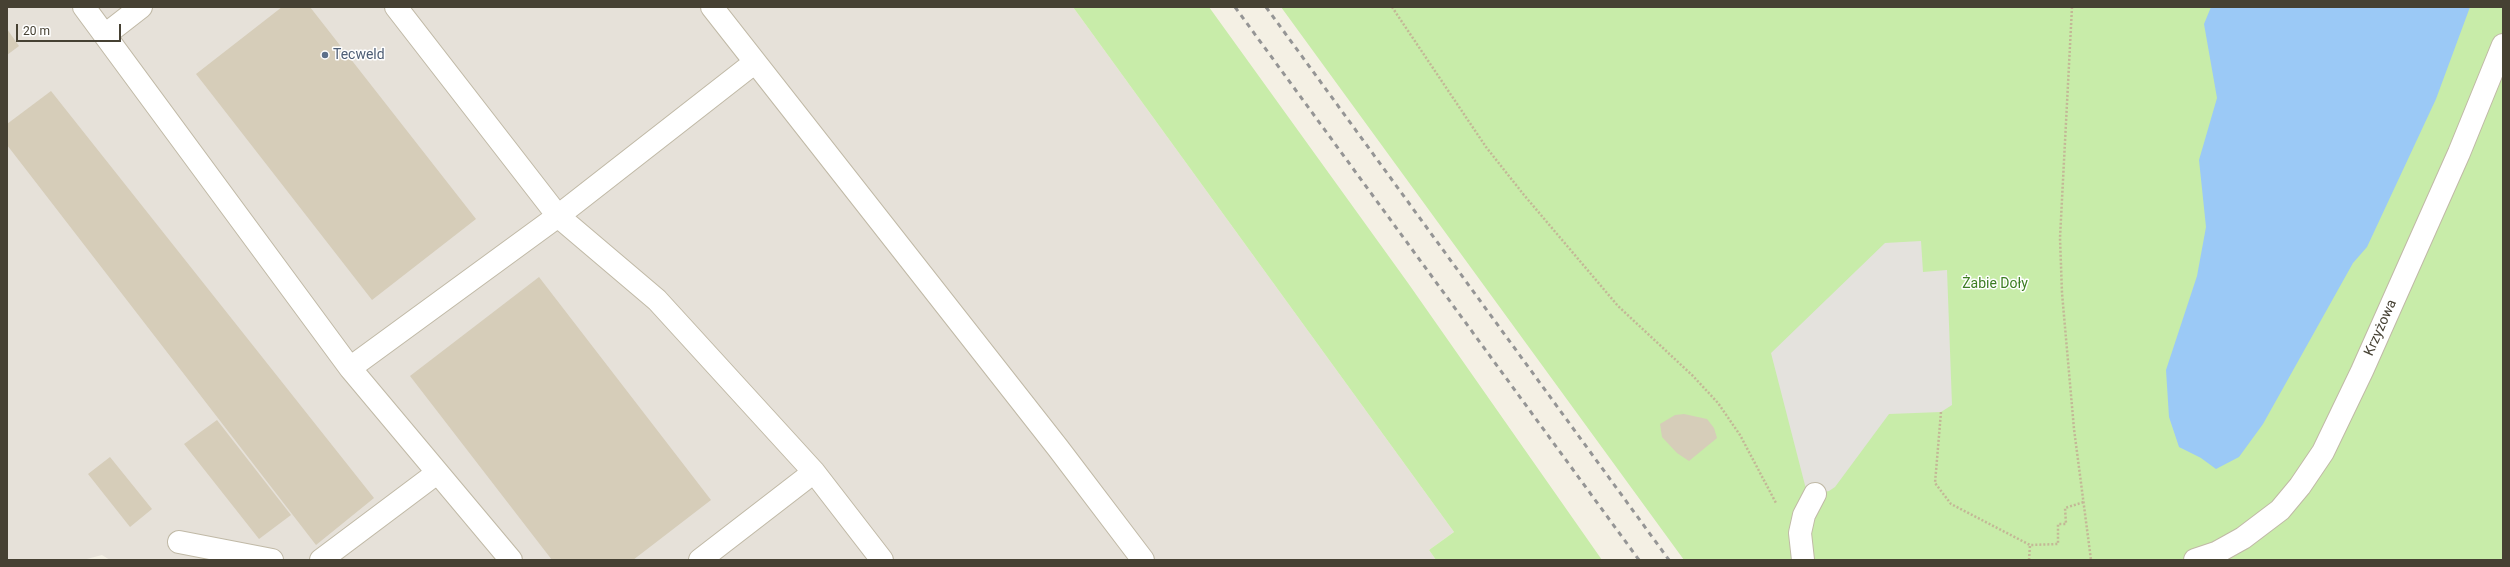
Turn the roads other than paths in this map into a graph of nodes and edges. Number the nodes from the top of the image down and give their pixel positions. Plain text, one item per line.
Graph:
1 (84, 7) edge
2 (141, 7) edge
3 (396, 7) edge
4 (712, 7) edge
5 (105, 35) junction
6 (2503, 45) edge
7 (754, 63) junction
8 (558, 216) junction
9 (350, 368) junction
10 (438, 472) junction
11 (814, 472) junction
12 (1815, 494) dead end
13 (179, 542) dead end
14 (272, 560) edge
15 (321, 560) edge
16 (510, 560) edge
17 (700, 560) edge
18 (882, 560) edge
19 (1143, 560) edge
20 (1803, 560) edge
21 (2195, 560) edge

1 - 5 street
2 - 5 street
3 - 8 street
4 - 7 street
5 - 9 street
6 - 21 street, Krzyżowa
7 - 8 street
7 - 19 street
8 - 9 street
8 - 11 street
9 - 10 street
10 - 15 street
10 - 16 street
11 - 17 street
11 - 18 street
12 - 20 street
13 - 14 street

